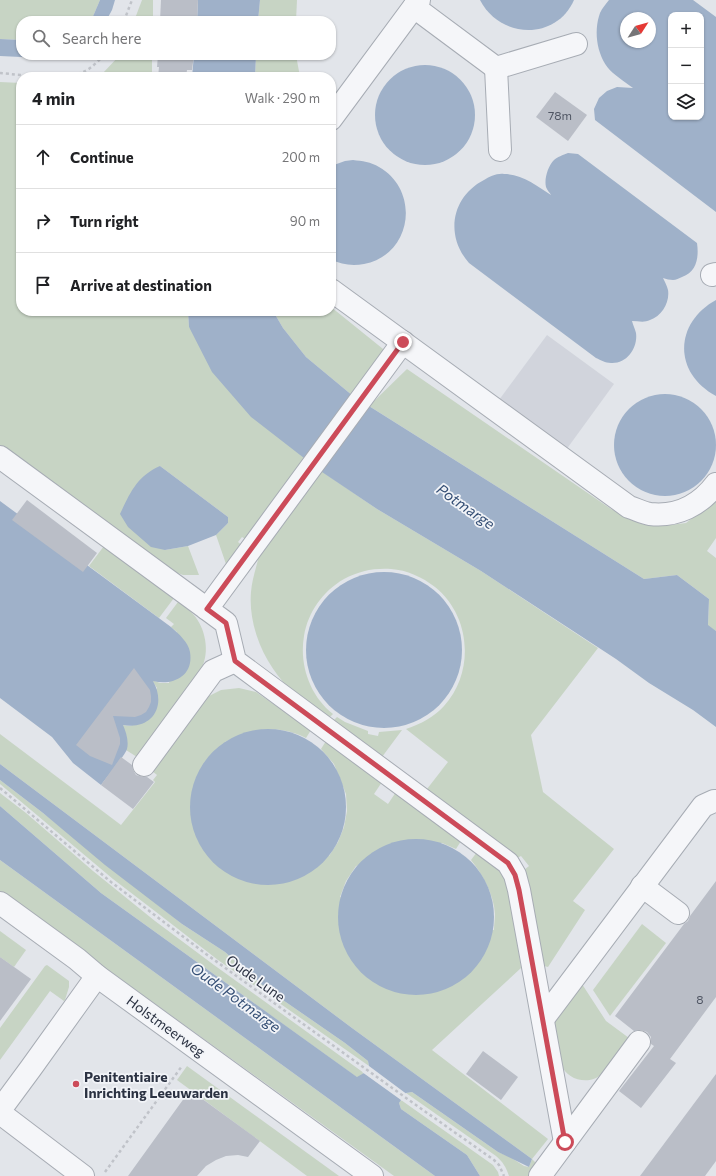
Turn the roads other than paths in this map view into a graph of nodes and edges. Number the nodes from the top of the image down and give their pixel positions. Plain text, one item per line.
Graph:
1 (417, 4) edge
2 (576, 44) dead end
3 (496, 68) junction
4 (336, 112) edge
5 (500, 150) dead end
6 (336, 294) edge
7 (403, 342) junction
8 (0, 457) edge
9 (716, 484) edge
10 (207, 609) junction
11 (235, 661) junction
12 (144, 765) dead end
13 (716, 801) edge
14 (642, 886) junction
15 (0, 903) edge
16 (678, 913) dead end
17 (97, 976) junction
18 (543, 1018) junction
19 (640, 1042) dead end
20 (0, 1112) edge
21 (565, 1142) junction
22 (84, 1176) edge
23 (372, 1176) edge
24 (540, 1176) edge

1 - 3 street
1 - 4 street
2 - 3 street
3 - 5 street
6 - 7 street
7 - 9 street
7 - 10 street
8 - 10 street
10 - 11 street
11 - 12 street
11 - 18 street
13 - 14 street
14 - 16 street
14 - 18 street
15 - 17 street, Holstmeerweg
17 - 20 street
17 - 23 street, Holstmeerweg
18 - 21 street
19 - 21 street
20 - 22 street
21 - 24 street

